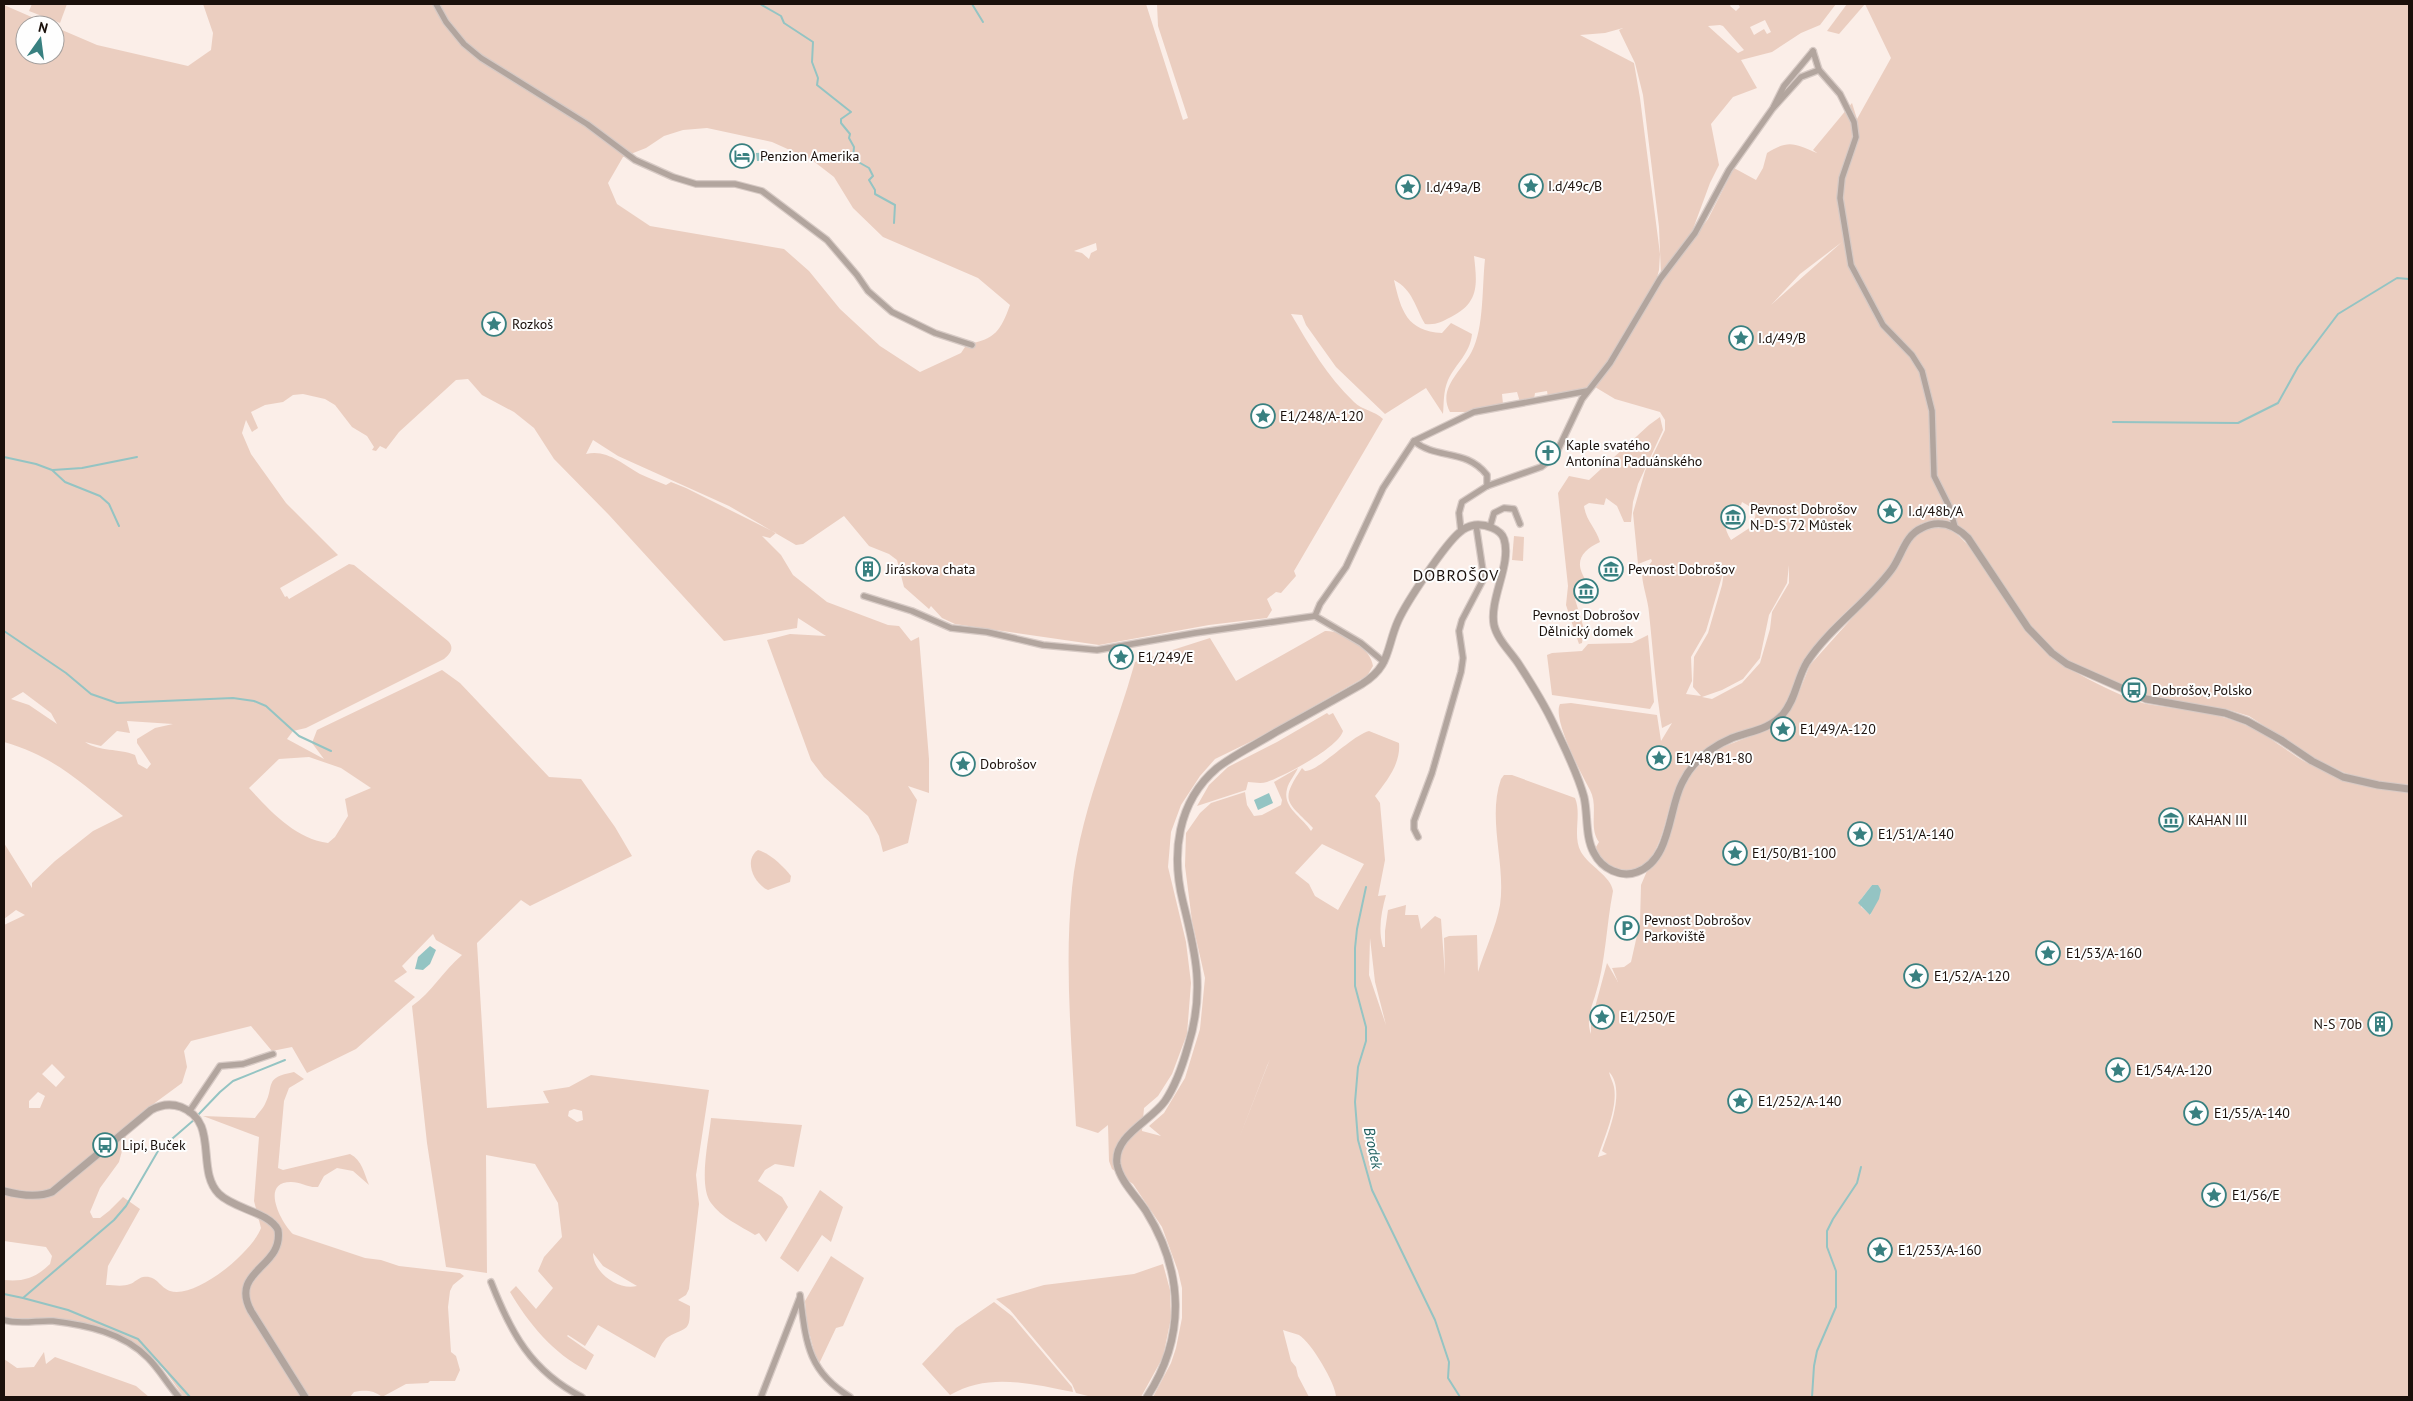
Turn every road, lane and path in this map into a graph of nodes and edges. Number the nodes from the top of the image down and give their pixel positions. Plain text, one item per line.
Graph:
1 (436, 4) edge
2 (1819, 70) junction
3 (1773, 108) junction
4 (972, 345) dead end
5 (1587, 391) junction
6 (1414, 441) junction
7 (1487, 475) junction
8 (1501, 481) junction
9 (1487, 486) junction
10 (1520, 524) dead end
11 (1476, 525) junction
12 (1490, 527) junction
13 (1955, 528) junction
14 (1461, 531) junction
15 (864, 596) dead end
16 (1315, 616) junction
17 (1384, 662) junction
18 (2409, 789) edge
19 (1418, 837) dead end
20 (273, 1054) dead end
21 (189, 1112) junction
22 (4, 1191) edge
23 (491, 1282) dead end
24 (4, 1320) edge
25 (179, 1397) edge
26 (305, 1397) edge
27 (582, 1397) edge
28 (761, 1397) edge
29 (850, 1397) edge
30 (1147, 1397) edge

1 - 4 street
2 - 3 street
2 - 3 street
2 - 13 street
3 - 5 street
5 - 6 street
5 - 8 street
6 - 7 street
6 - 16 street
7 - 8 street
7 - 9 street
8 - 9 street
9 - 14 street
10 - 12 street
11 - 12 street
11 - 14 street
11 - 19 street
12 - 13 street
13 - 18 street
14 - 17 street
15 - 16 street
16 - 17 street
17 - 30 street
20 - 21 street
21 - 22 street
21 - 26 street
23 - 27 street
24 - 25 street
28 - 29 street

